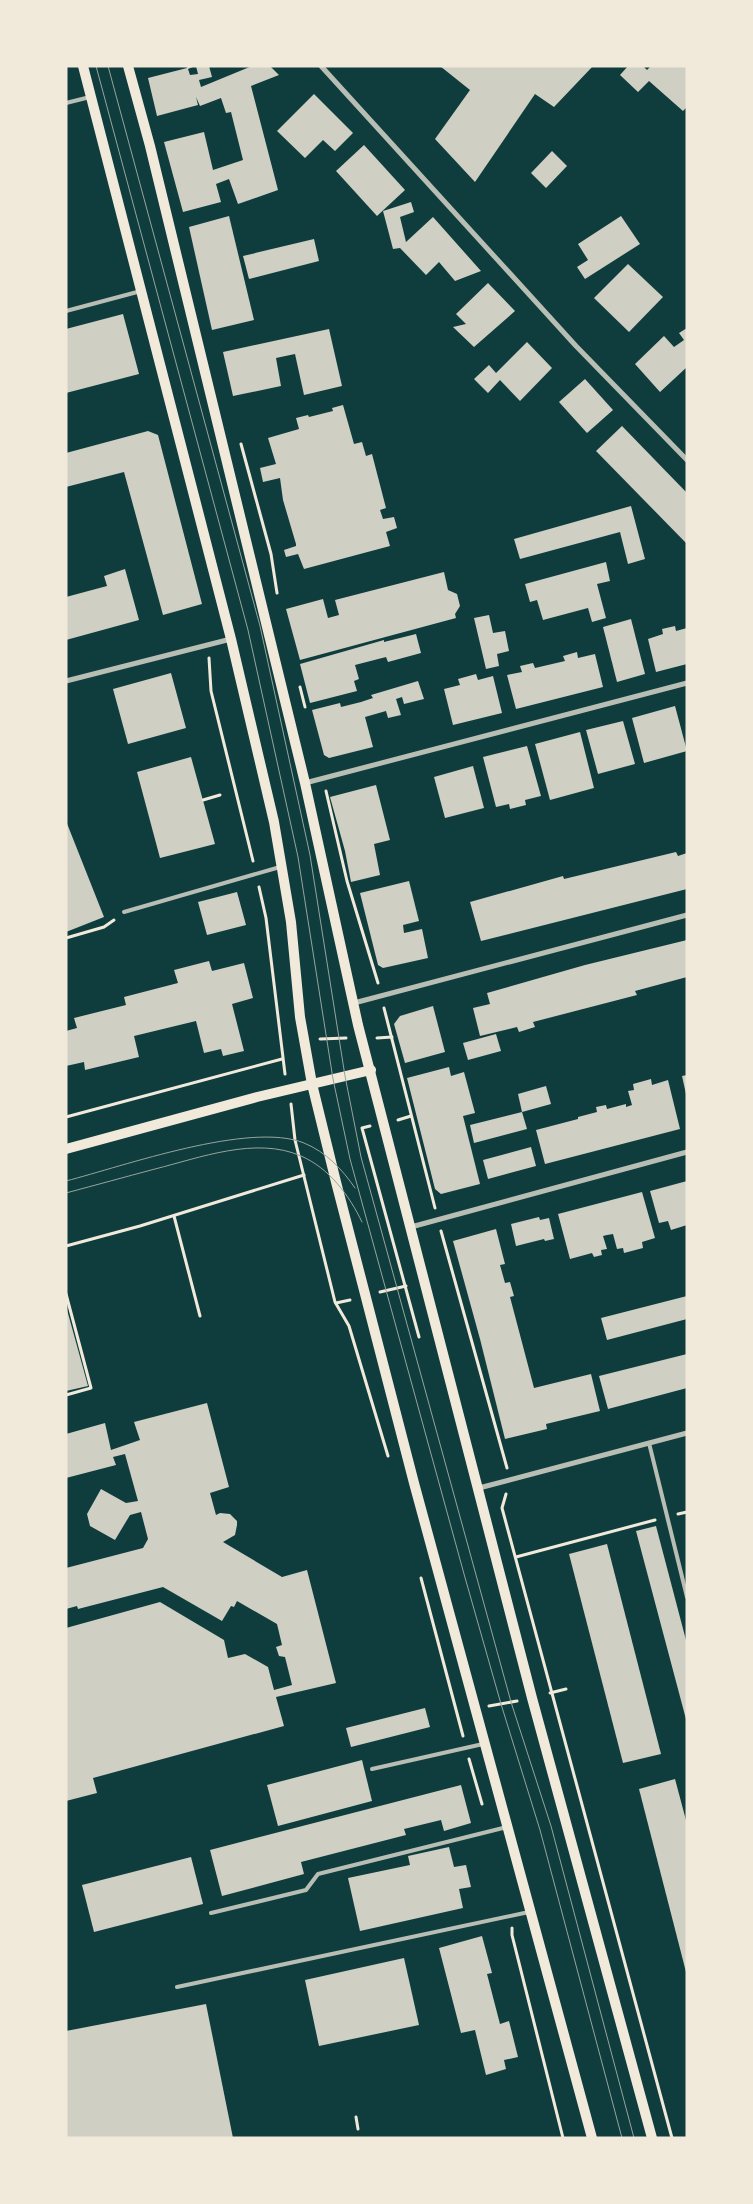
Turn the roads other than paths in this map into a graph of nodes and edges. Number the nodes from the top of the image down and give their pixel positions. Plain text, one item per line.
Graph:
1 (83, 66) edge
2 (128, 66) edge
3 (321, 66) edge
4 (92, 97) junction
5 (66, 103) edge
6 (143, 290) junction
7 (66, 311) edge
8 (687, 460) edge
9 (231, 639) junction
10 (66, 681) edge
11 (687, 683) edge
12 (305, 783) junction
13 (281, 866) junction
14 (124, 912) road end
15 (687, 915) edge
16 (353, 1003) junction
17 (371, 1070) junction
18 (312, 1084) junction
19 (66, 1149) edge
20 (687, 1152) edge
21 (410, 1227) junction
22 (687, 1433) edge
23 (649, 1442) junction
24 (479, 1488) junction
25 (687, 1597) edge
26 (485, 1744) junction
27 (372, 1769) dead end
28 (507, 1827) junction
29 (529, 1912) junction
30 (211, 1913) dead end
31 (177, 1988) dead end
32 (592, 2138) edge
33 (652, 2138) edge

1 - 4 main road
2 - 12 main road
3 - 8 street
4 - 5 lane
4 - 6 main road
6 - 7 lane
6 - 9 main road
9 - 10 street
9 - 13 main road
11 - 12 street
12 - 16 main road
13 - 14 lane
13 - 18 main road
15 - 16 street
16 - 17 main road
17 - 18 main road
17 - 21 main road
18 - 19 main road
18 - 26 main road
20 - 21 street
21 - 24 main road
22 - 23 street
23 - 24 street
23 - 25 lane
24 - 33 main road
26 - 27 lane
26 - 28 main road
28 - 29 main road
28 - 30 lane
29 - 31 lane
29 - 32 main road

